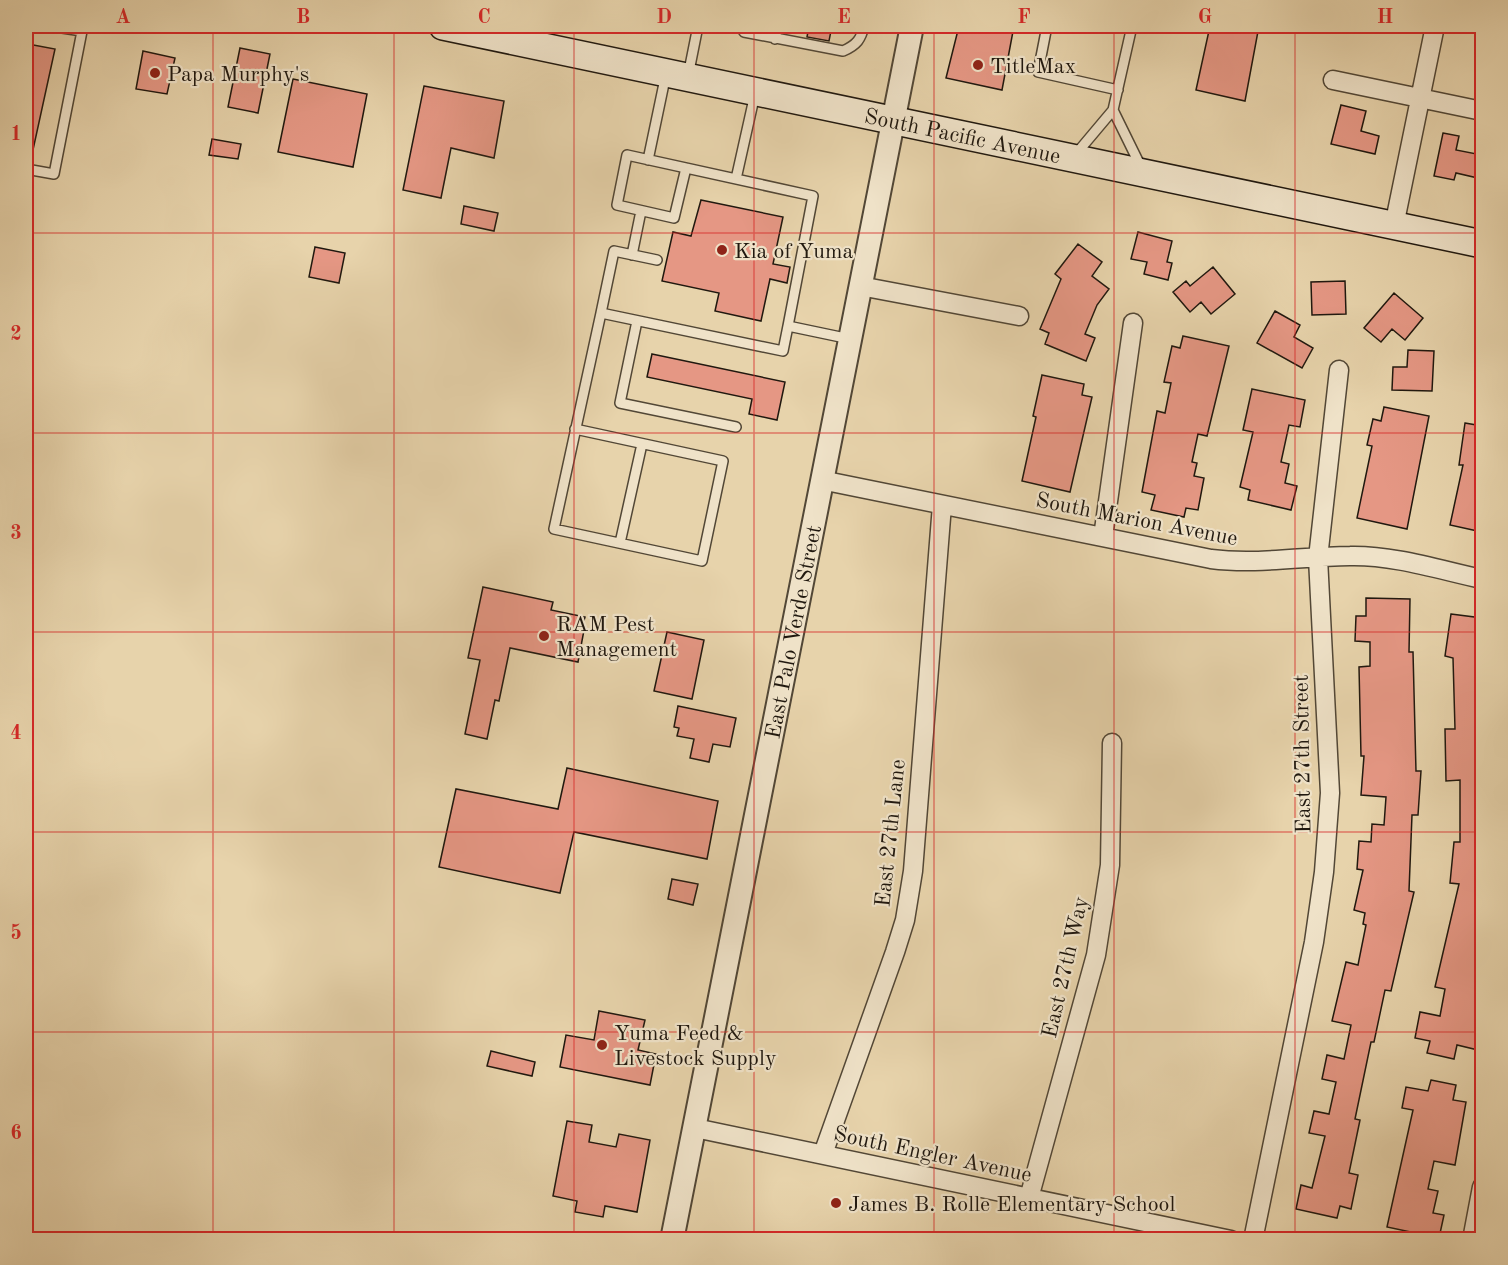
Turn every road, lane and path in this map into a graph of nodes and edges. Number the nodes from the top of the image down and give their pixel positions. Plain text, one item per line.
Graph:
1 (49, 26) edge
2 (443, 26) edge
3 (698, 26) edge
4 (740, 26) edge
5 (778, 26) edge
6 (864, 26) edge
7 (912, 26) edge
8 (1047, 26) edge
9 (1132, 26) edge
10 (1435, 26) edge
11 (82, 28) edge
12 (775, 39) junction
13 (677, 74) junction
14 (1333, 80) dead end
15 (1118, 90) junction
16 (756, 91) junction
17 (1420, 98) junction
18 (1113, 110) junction
19 (1482, 111) edge
20 (893, 120) junction
21 (1073, 157) junction
22 (648, 160) junction
23 (686, 168) junction
24 (26, 169) edge
25 (1144, 172) junction
26 (736, 179) junction
27 (642, 211) junction
28 (1394, 226) junction
29 (1482, 244) edge
30 (632, 255) junction
31 (657, 260) dead end
32 (860, 285) junction
33 (601, 313) junction
34 (1019, 316) dead end
35 (637, 321) junction
36 (1133, 323) dead end
37 (788, 326) junction
38 (850, 339) junction
39 (1339, 370) dead end
40 (736, 427) dead end
41 (574, 429) junction
42 (642, 444) junction
43 (821, 480) junction
44 (942, 505) junction
45 (1102, 537) junction
46 (620, 543) junction
47 (1318, 558) junction
48 (1482, 579) edge
49 (1112, 743) dead end
50 (695, 1128) junction
51 (823, 1154) junction
52 (1482, 1187) edge
53 (1029, 1198) junction
54 (672, 1239) edge
55 (1231, 1239) edge
56 (1253, 1239) edge
57 (1472, 1239) edge

1 - 11 lane
2 - 13 main road, South Pacific Avenue
3 - 13 lane
4 - 12 lane
5 - 12 lane
6 - 12 lane
7 - 20 street, East Palo Verde Street
8 - 15 lane
9 - 15 lane
10 - 17 street
11 - 24 lane
13 - 16 main road, South Pacific Avenue
13 - 22 lane
14 - 17 street
15 - 18 lane
16 - 20 main road, South Pacific Avenue
16 - 26 lane
17 - 19 street
17 - 28 street
18 - 21 lane
18 - 25 lane
20 - 21 main road, South Pacific Avenue
20 - 32 street, East Palo Verde Street
21 - 25 main road, South Pacific Avenue
22 - 23 lane
22 - 27 lane
23 - 26 lane
23 - 27 lane
25 - 28 main road, South Pacific Avenue
26 - 37 lane
27 - 30 lane
28 - 29 main road, South Pacific Avenue
30 - 31 lane
30 - 33 lane
32 - 34 street
32 - 38 street, East Palo Verde Street
33 - 35 lane
33 - 41 lane
35 - 37 lane
35 - 40 lane
36 - 45 street
37 - 38 lane
38 - 43 street, East Palo Verde Street
39 - 47 street, East 27th Street
41 - 42 lane
41 - 46 lane
42 - 46 lane
42 - 46 lane
43 - 44 street, South Marion Avenue
43 - 50 street, East Palo Verde Street
44 - 45 street, South Marion Avenue
44 - 51 street, East 27th Lane
45 - 47 street, South Marion Avenue
47 - 48 street, South Marion Avenue
47 - 56 street, East 27th Street
49 - 53 street, East 27th Way
50 - 51 street, South Engler Avenue
50 - 54 street, East Palo Verde Street
51 - 53 street, South Engler Avenue
52 - 57 street
53 - 55 street, South Engler Avenue

